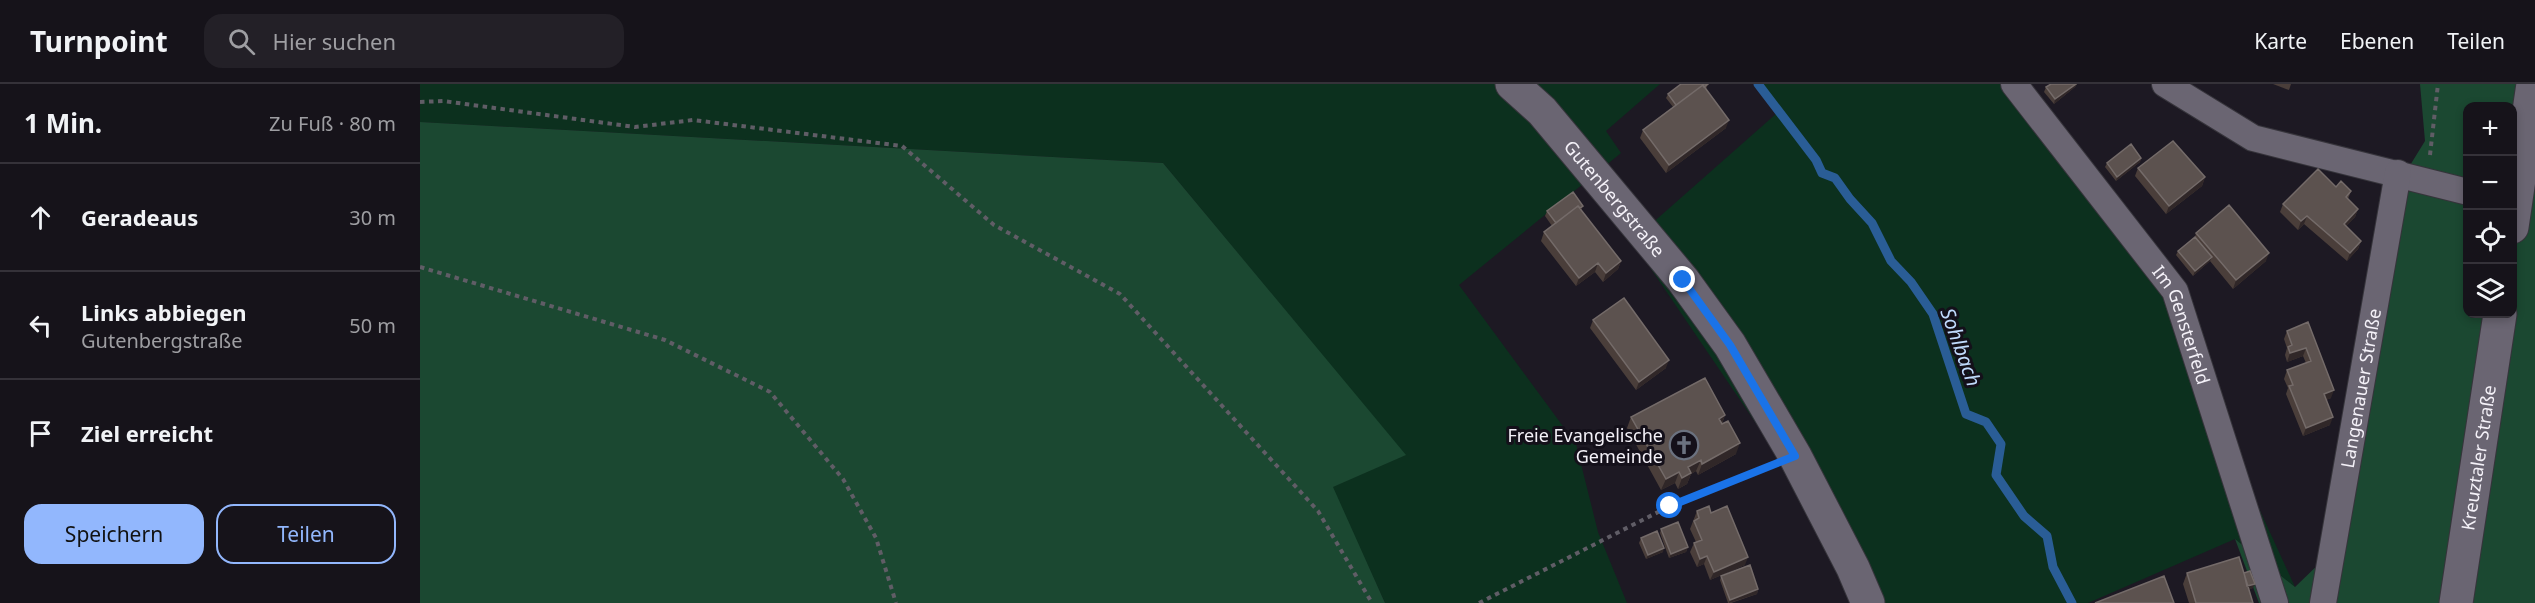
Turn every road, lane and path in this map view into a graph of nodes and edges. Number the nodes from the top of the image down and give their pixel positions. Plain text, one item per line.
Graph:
1 (1512, 84) edge
2 (2014, 84) edge
3 (2165, 84) edge
4 (2438, 84) edge
5 (2533, 84) edge
6 (420, 102) edge
7 (2398, 173) junction
8 (2427, 180) junction
9 (2463, 191) edge
10 (2514, 210) edge
11 (420, 267) edge
12 (2498, 318) edge
13 (1795, 456) junction
14 (896, 603) edge
15 (1372, 603) edge
16 (1479, 603) edge
17 (1868, 603) edge
18 (2275, 603) edge
19 (2323, 603) edge
20 (2456, 603) edge

1 - 13 street, Gutenbergstraße
2 - 18 street, Im Gensterfeld
3 - 7 street
4 - 8 path
5 - 10 street
6 - 15 path
7 - 8 street
7 - 19 street, Langenauer Straße
8 - 9 street
11 - 14 path
12 - 20 street, Kreuztaler Straße
13 - 16 path
13 - 17 street, Gutenbergstraße

